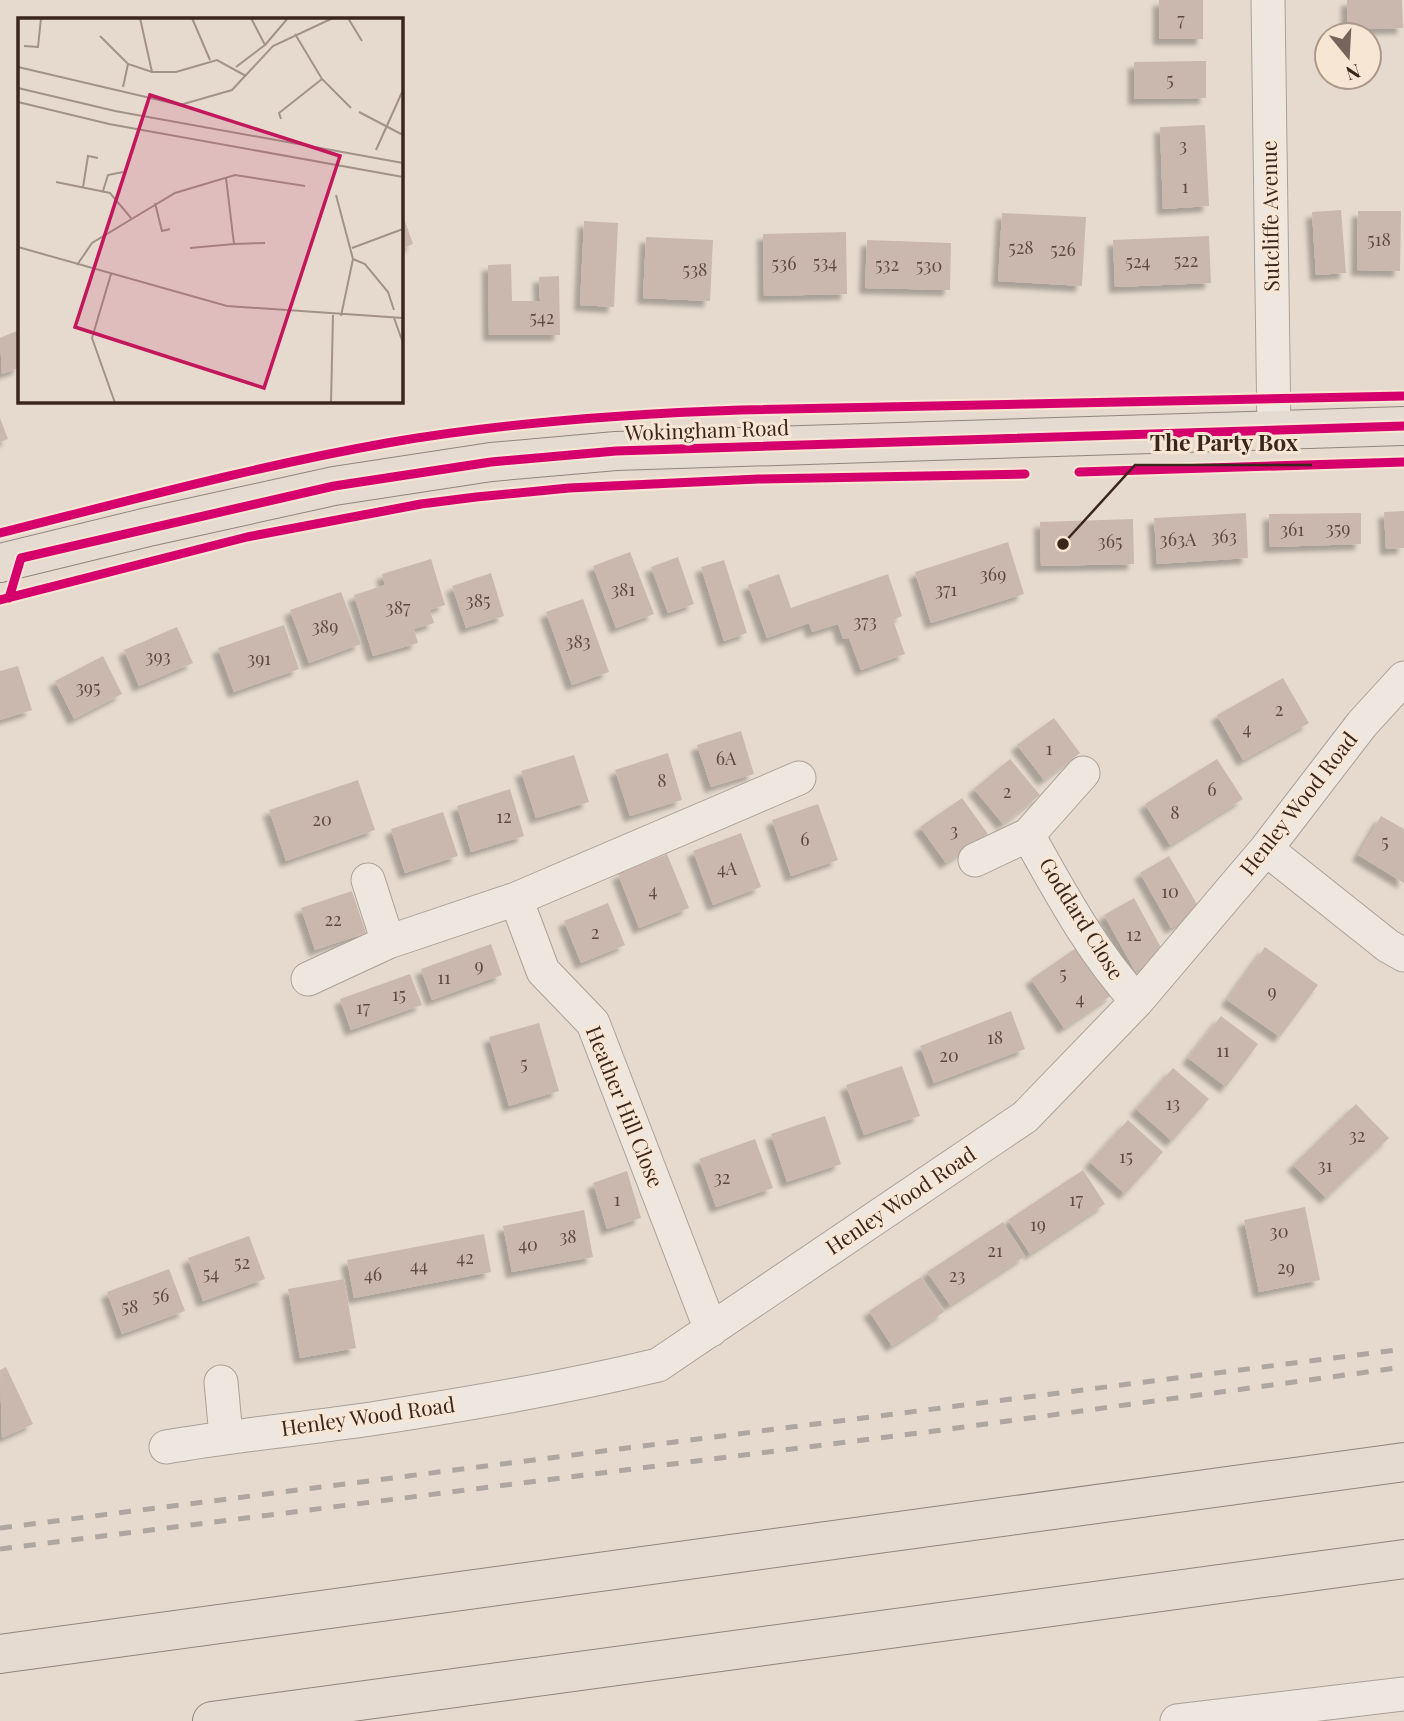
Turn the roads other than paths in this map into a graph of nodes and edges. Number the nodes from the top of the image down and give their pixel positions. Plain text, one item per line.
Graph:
1 (1268, 0) edge
2 (1404, 426) edge
3 (1274, 432) junction
4 (0, 564) edge
5 (1404, 678) edge
6 (1083, 773) dead end
7 (799, 778) dead end
8 (1028, 835) junction
9 (1266, 849) junction
10 (975, 860) dead end
11 (368, 880) dead end
12 (516, 899) junction
13 (388, 942) junction
14 (1404, 955) edge
15 (308, 979) dead end
16 (1137, 1001) junction
17 (711, 1329) junction
18 (221, 1381) dead end
19 (226, 1436) junction
20 (166, 1447) dead end
21 (1404, 1462) edge
22 (1404, 1559) edge
23 (0, 1654) edge
24 (1404, 1694) edge
25 (212, 1721) edge
26 (1177, 1721) edge

1 - 3 street, Sutcliffe Avenue
2 - 3 main road, Wokingham Road
3 - 4 main road, Wokingham Road
5 - 9 street, Henley Wood Road
6 - 8 street, Goddard Close
7 - 12 street
8 - 10 street, Goddard Close
8 - 16 street, Goddard Close
9 - 14 street
9 - 16 street, Henley Wood Road
11 - 13 street
12 - 13 street
12 - 17 street, Heather Hill Close
13 - 15 street
16 - 17 street, Henley Wood Road
17 - 19 street, Henley Wood Road
18 - 19 street
19 - 20 street, Henley Wood Road
21 - 23 main road
22 - 25 main road
24 - 26 street

